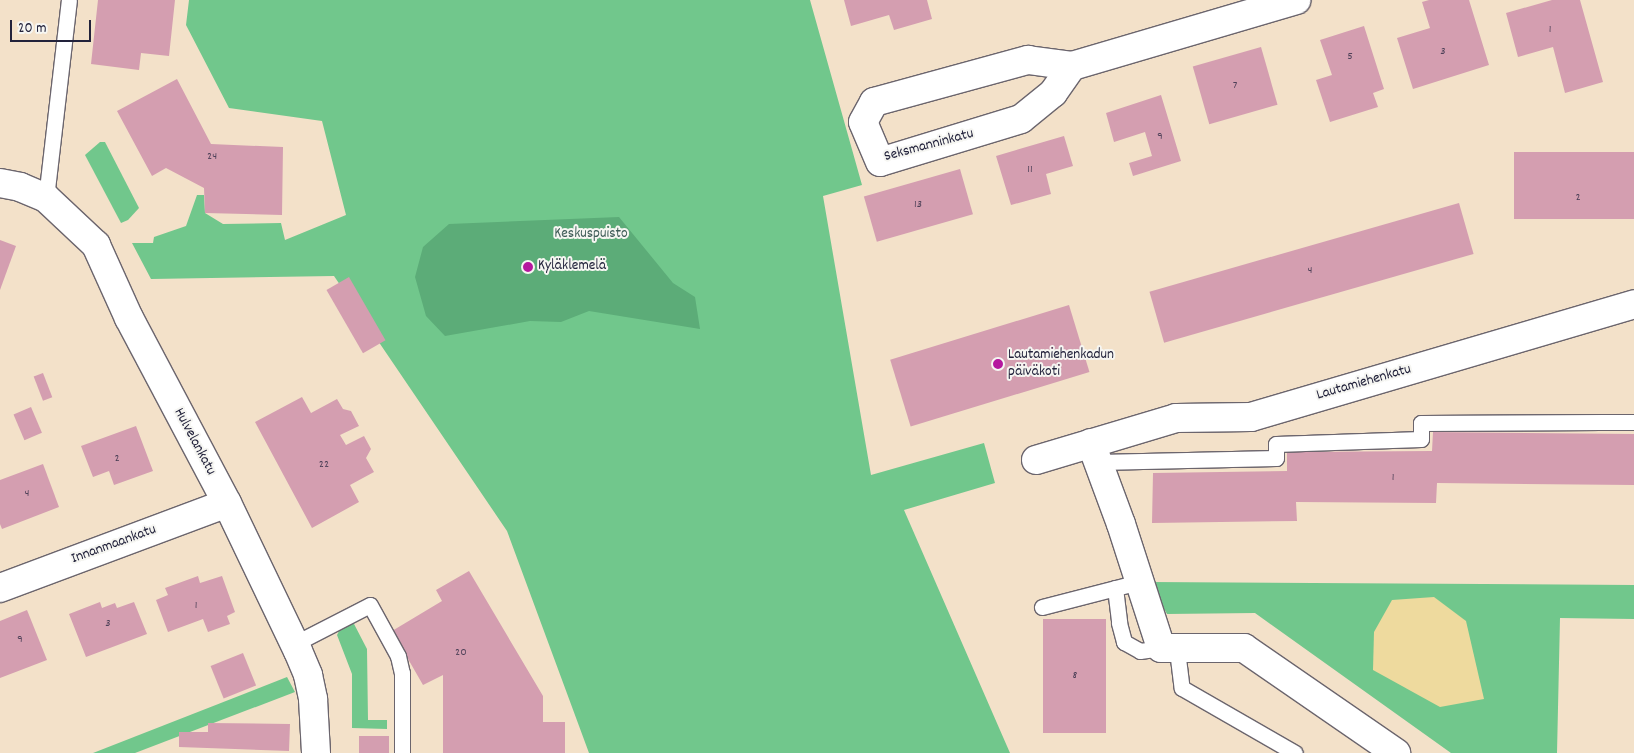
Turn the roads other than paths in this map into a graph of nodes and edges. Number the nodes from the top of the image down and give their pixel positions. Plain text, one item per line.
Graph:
1 (69, 0) edge
2 (1296, 0) edge
3 (1072, 66) junction
4 (0, 183) edge
5 (46, 198) junction
6 (1634, 304) edge
7 (1634, 422) edge
8 (1095, 452) junction
9 (1036, 460) dead end
10 (227, 503) junction
11 (1127, 585) junction
12 (0, 588) edge
13 (1042, 607) dead end
14 (294, 644) junction
15 (1169, 649) junction
16 (316, 753) edge
17 (402, 753) edge
18 (1295, 753) edge
19 (1396, 753) edge

1 - 5 lane
2 - 3 street, Seksmanninkatu
3 - 3 street, Seksmanninkatu
4 - 5 street, Hulvelankatu
5 - 10 street, Hulvelankatu
6 - 8 street, Lautamiehenkatu
7 - 8 lane
8 - 9 street, Lautamiehenkatu
8 - 11 street
10 - 12 street, Innanmaankatu
10 - 14 street, Hulvelankatu
11 - 13 lane
11 - 15 street
14 - 16 street, Hulvelankatu
14 - 17 lane
15 - 18 lane
15 - 19 street

